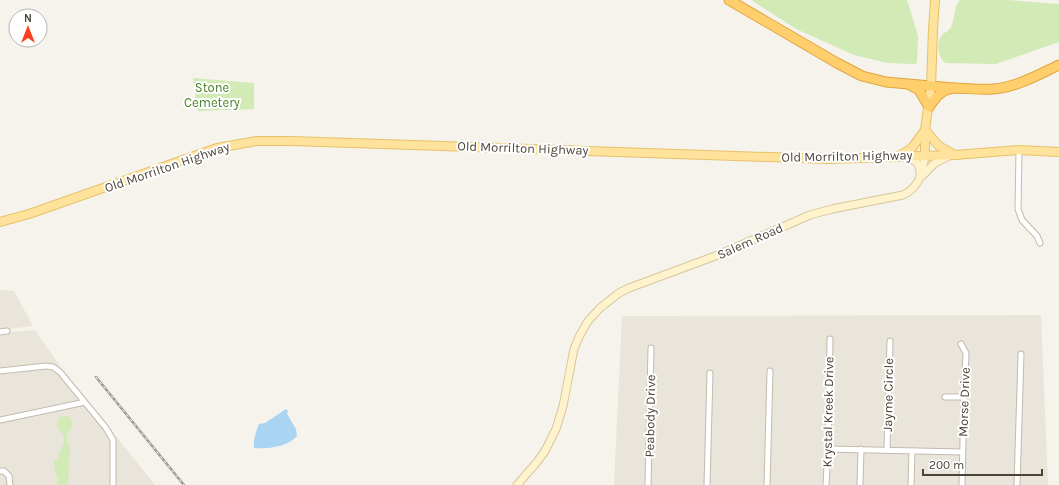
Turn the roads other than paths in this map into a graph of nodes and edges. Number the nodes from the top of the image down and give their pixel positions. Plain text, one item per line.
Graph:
1 (728, 0) edge
2 (935, 0) edge
3 (1059, 65) edge
4 (900, 83) junction
5 (931, 86) junction
6 (953, 88) junction
7 (929, 106) junction
8 (925, 130) junction
9 (1019, 150) junction
10 (1059, 152) edge
11 (955, 155) junction
12 (898, 156) junction
13 (925, 156) junction
14 (920, 177) junction
15 (0, 222) edge
16 (1040, 243) dead end
17 (7, 331) dead end
18 (0, 332) edge
19 (830, 339) dead end
20 (890, 341) dead end
21 (961, 344) dead end
22 (651, 348) dead end
23 (1021, 354) dead end
24 (770, 371) dead end
25 (0, 372) edge
26 (710, 373) dead end
27 (945, 396) dead end
28 (964, 398) junction
29 (84, 402) junction
30 (0, 420) edge
31 (828, 449) junction
32 (861, 449) junction
33 (887, 450) junction
34 (912, 451) junction
35 (962, 452) junction
36 (0, 471) edge
37 (10, 485) edge
38 (114, 485) edge
39 (517, 485) edge
40 (648, 485) edge
41 (707, 485) edge
42 (767, 485) edge
43 (826, 485) edge
44 (860, 485) edge
45 (911, 485) edge
46 (962, 485) edge
47 (1017, 485) edge

1 - 4 highway
2 - 5 main road, Salem Road
3 - 6 highway
4 - 5 highway
4 - 7 highway
5 - 6 highway
5 - 7 main road, Salem Road
6 - 7 highway
7 - 8 main road, Salem Road
8 - 11 main road
8 - 12 main road
8 - 13 main road, Salem Road
9 - 10 main road, Old Morrilton Highway
9 - 11 main road, Old Morrilton Highway
9 - 16 street
11 - 13 main road, Old Morrilton Highway
11 - 14 main road
12 - 13 main road, Old Morrilton Highway
12 - 14 main road
12 - 15 main road, Old Morrilton Highway
13 - 14 main road, Salem Road
14 - 39 main road, Salem Road
17 - 18 street
19 - 31 street, Krystal Kreek Drive
20 - 33 street, Jayme Circle
21 - 28 street, Morse Drive
22 - 40 street, Peabody Drive
23 - 47 street
24 - 42 street
25 - 29 street
26 - 41 street
27 - 28 street
28 - 35 street, Morse Drive
29 - 30 street
29 - 38 street
31 - 32 street
31 - 43 street, Krystal Kreek Drive
32 - 33 street
32 - 44 street
33 - 34 street
34 - 35 street
34 - 45 street
35 - 46 street, Morse Drive
36 - 37 street

